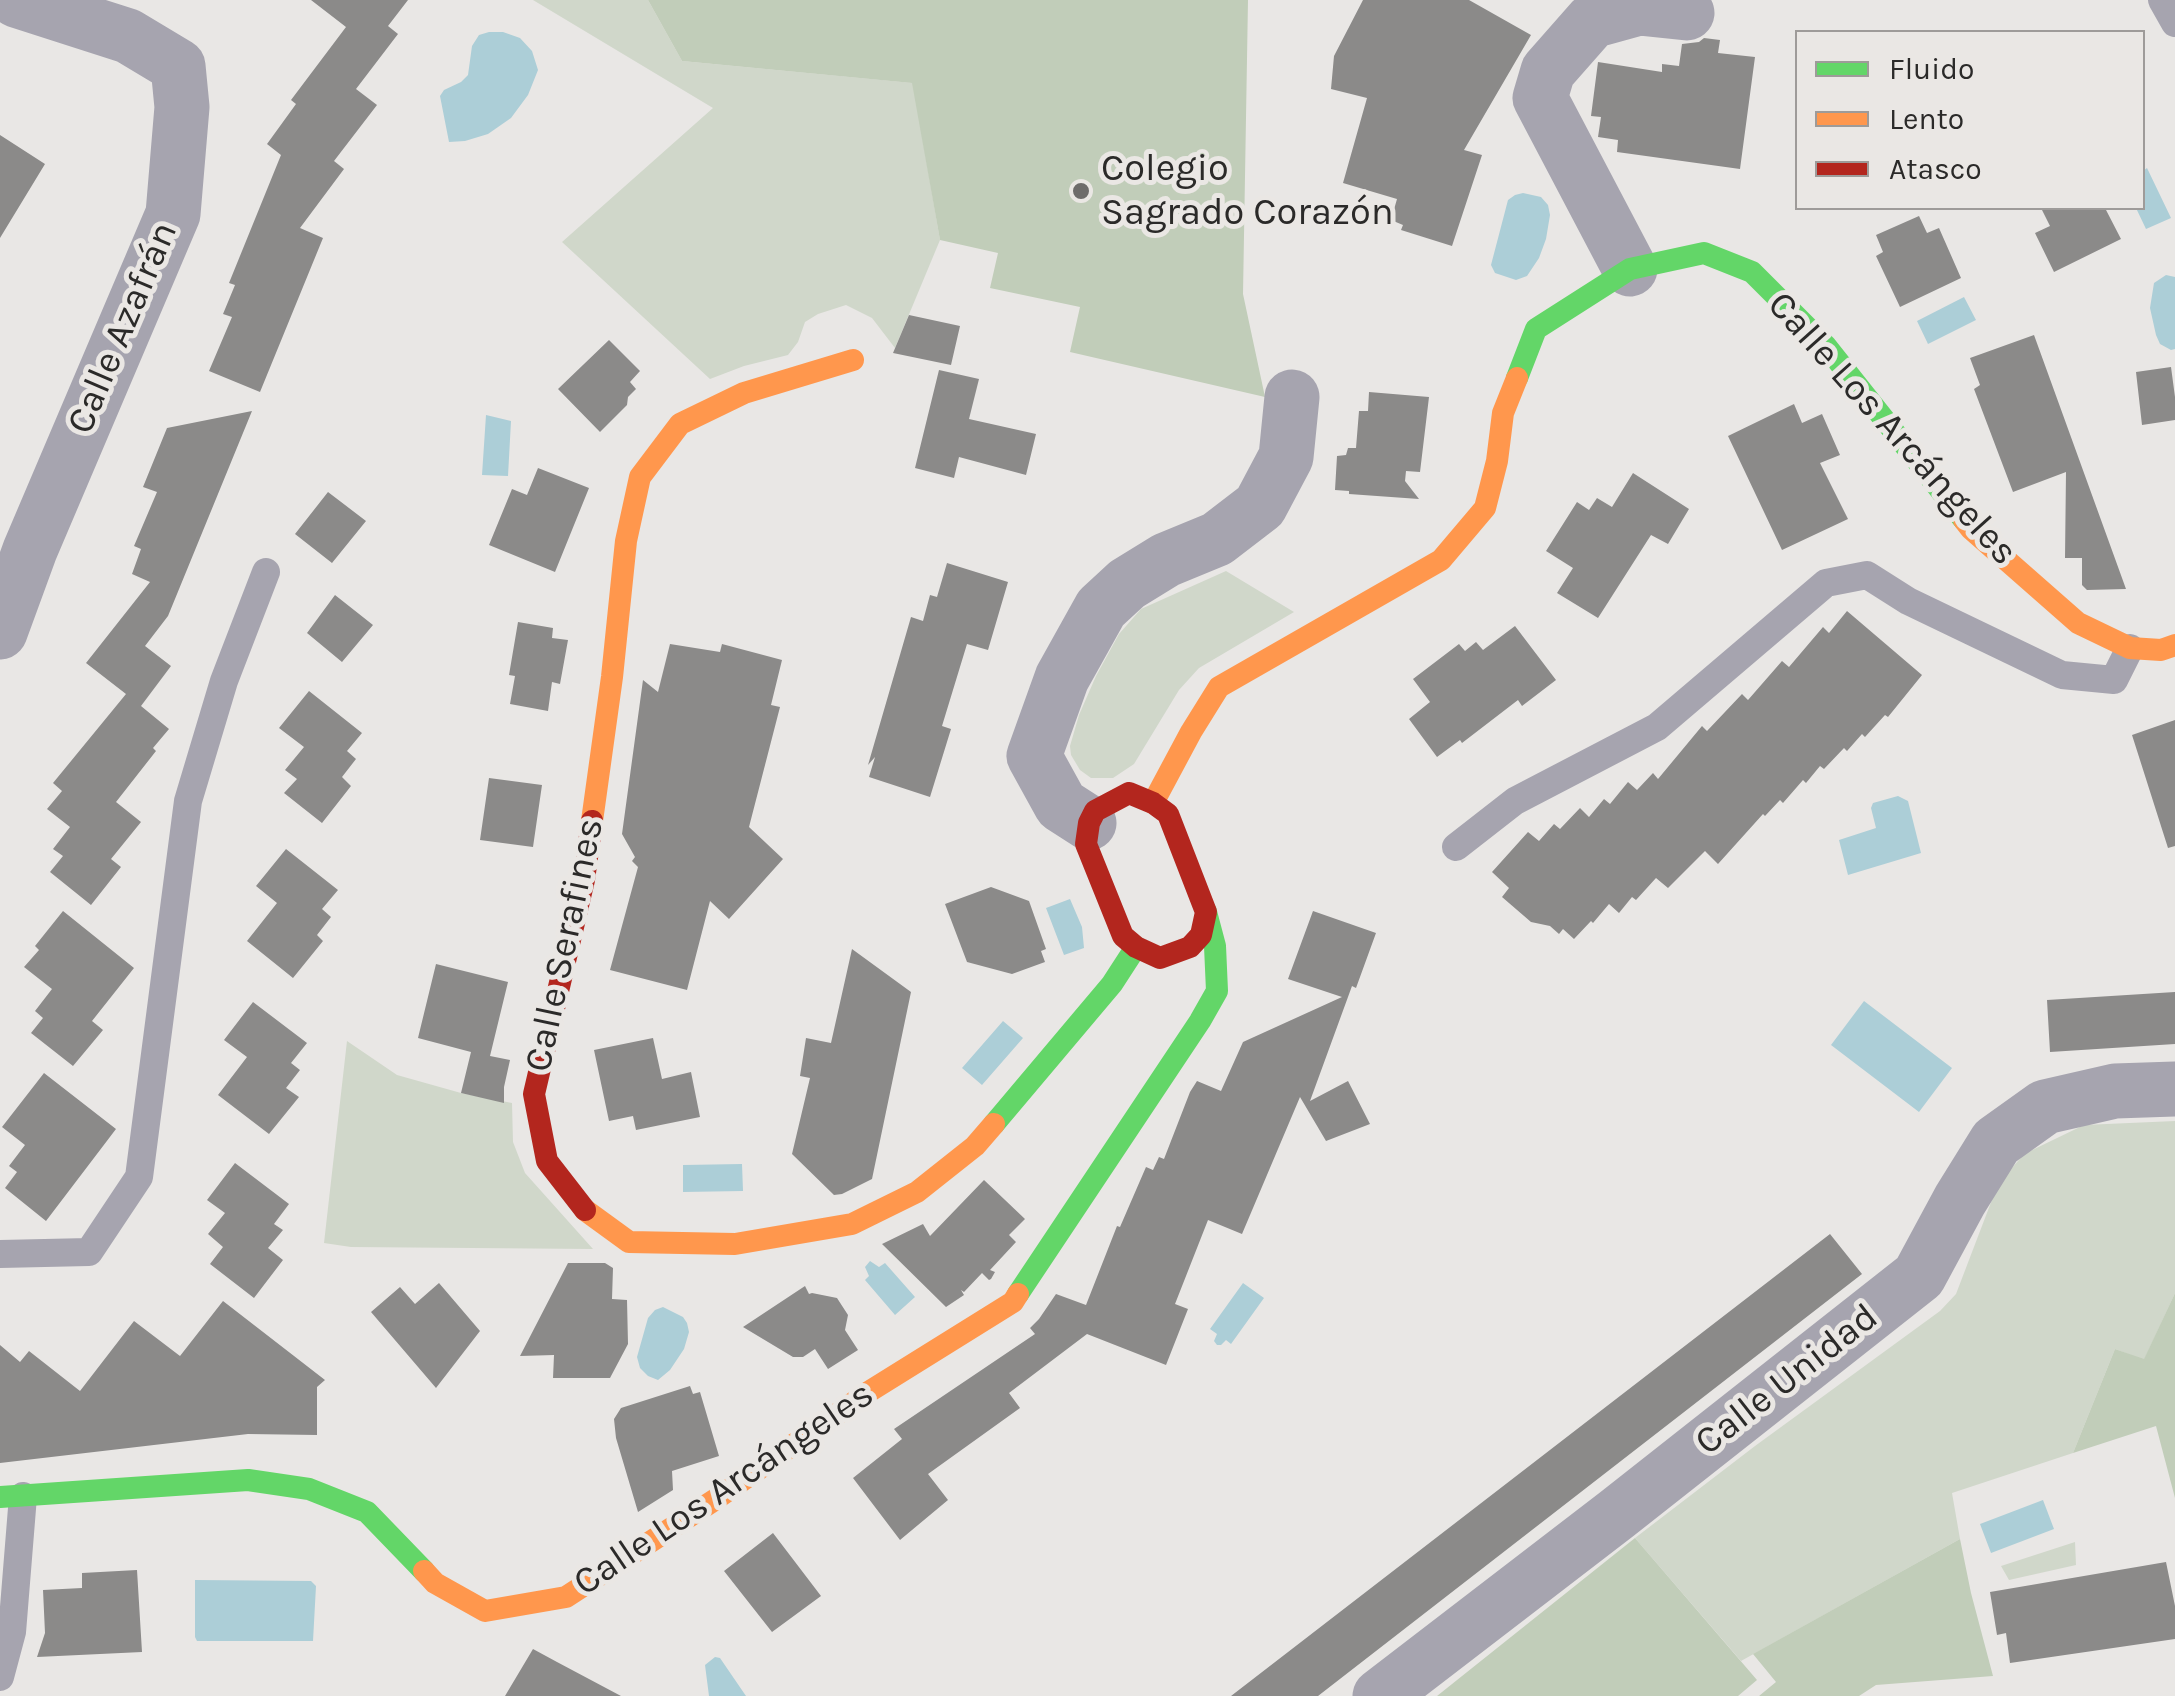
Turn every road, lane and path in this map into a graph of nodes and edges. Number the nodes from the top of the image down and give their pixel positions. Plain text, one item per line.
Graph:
1 (16, 0) edge
2 (2162, 0) edge
3 (1687, 13) dead end
4 (2175, 23) edge
5 (1630, 270) junction
6 (853, 360) dead end
7 (1292, 398) dead end
8 (266, 572) dead end
9 (0, 632) edge
10 (2175, 645) edge
11 (2130, 648) junction
12 (1153, 802) junction
13 (1089, 823) junction
14 (1456, 847) dead end
15 (1206, 912) junction
16 (1136, 947) junction
17 (1160, 958) junction
18 (1200, 1021) junction
19 (2175, 1089) edge
20 (0, 1254) edge
21 (11, 1496) edge
22 (0, 1677) edge
23 (1380, 1696) edge

1 - 9 street, Calle Azafrán
2 - 4 lane
3 - 5 street
5 - 11 street, Calle Los Arcángeles
5 - 12 street, Calle Los Arcángeles
6 - 16 street, Calle Serafines
7 - 13 street
8 - 20 lane
10 - 11 street, Calle Los Arcángeles
11 - 14 lane
12 - 13 street
12 - 15 street, Calle Los Arcángeles
13 - 16 street
15 - 17 street
15 - 18 street, Calle Los Arcángeles
16 - 17 street
17 - 18 street
18 - 21 street, Calle Los Arcángeles
19 - 23 street, Calle Unidad
21 - 22 lane

